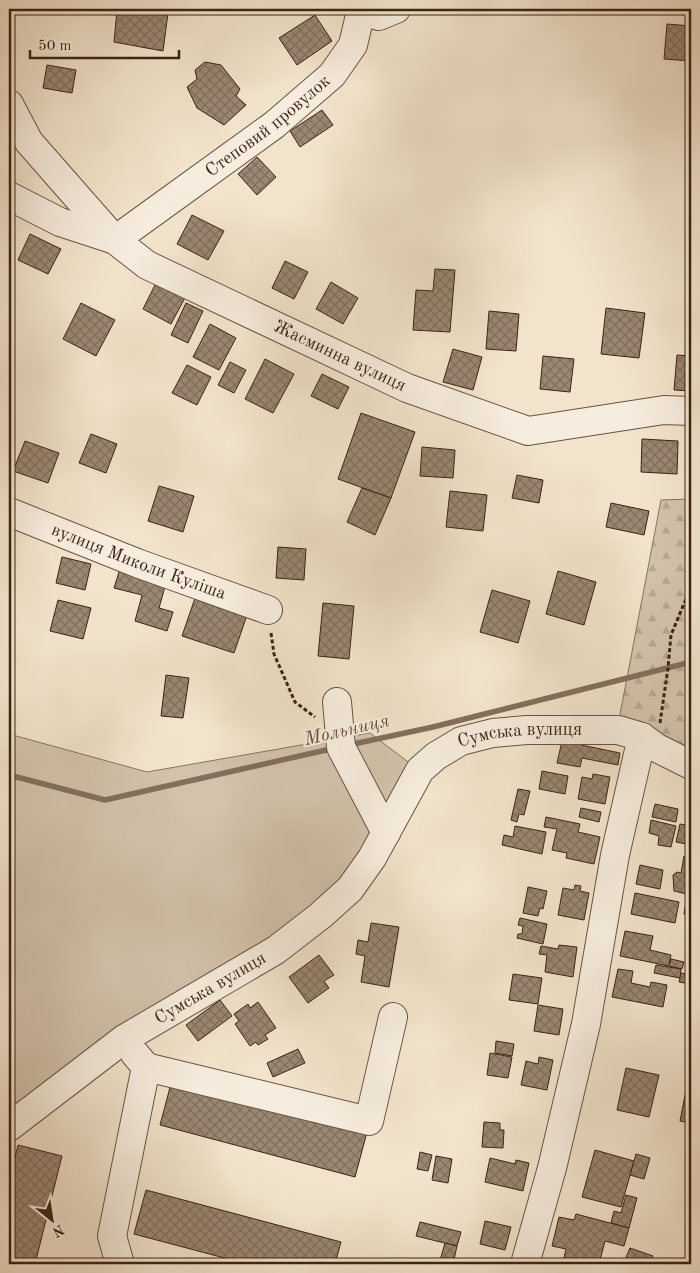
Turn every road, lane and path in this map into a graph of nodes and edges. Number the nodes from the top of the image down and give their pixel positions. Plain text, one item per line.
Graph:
1 (396, 9) edge
2 (360, 10) edge
3 (9, 104) edge
4 (9, 196) edge
5 (114, 240) junction
6 (691, 412) edge
7 (9, 512) edge
8 (691, 587) edge
9 (268, 610) joint
10 (337, 702) dead end
11 (340, 737) junction
12 (649, 742) junction
13 (691, 765) edge
14 (386, 833) junction
15 (393, 1017) dead end
16 (124, 1039) junction
17 (146, 1068) junction
18 (9, 1127) edge
19 (120, 1264) edge
20 (525, 1264) edge

1 - 2 street, Степовий провулок
2 - 5 street, Степовий провулок
3 - 5 street
4 - 5 street, Жасминна вулиця
5 - 6 street, Жасминна вулиця
7 - 9 street, вулиця Миколи Куліша
8 - 12 path
9 - 11 path
10 - 11 street
11 - 14 street
12 - 13 street, Сумська вулиця
12 - 14 street, Сумська вулиця
12 - 20 street
14 - 16 street, Сумська вулиця
15 - 17 street
16 - 17 street
16 - 18 street, Сумська вулиця
17 - 19 street

